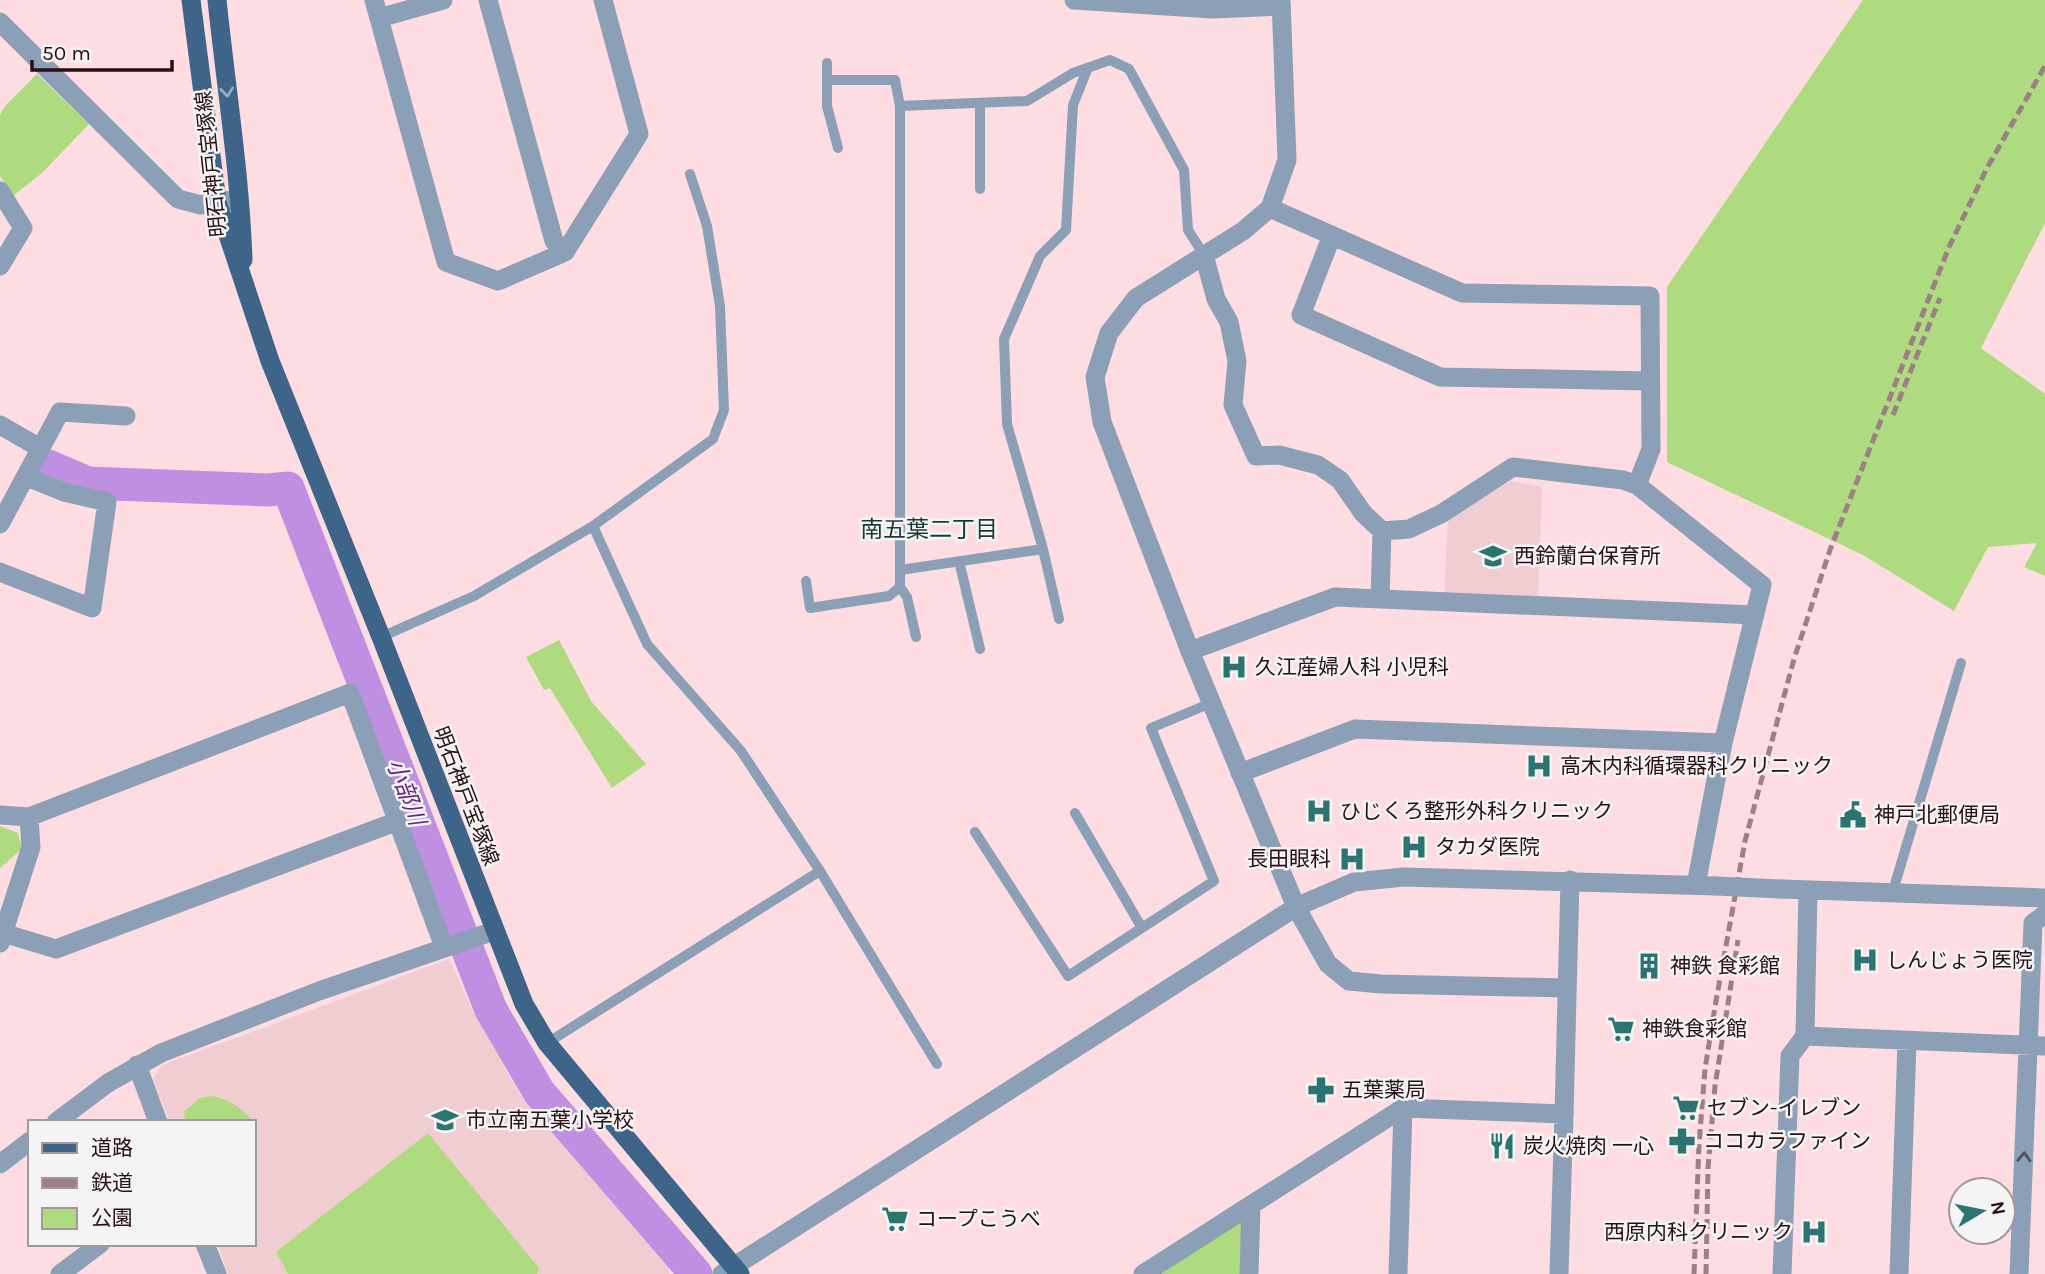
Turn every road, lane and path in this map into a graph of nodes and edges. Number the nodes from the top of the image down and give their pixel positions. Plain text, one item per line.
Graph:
1 (191, 0) edge
2 (217, 0) edge
3 (443, 0) edge
4 (488, 0) edge
5 (603, 0) edge
6 (1074, 0) edge
7 (1128, 2) edge
8 (1281, 3) edge
9 (376, 9) edge
10 (0, 22) edge
11 (827, 63) dead end
12 (1087, 70) junction
13 (828, 80) junction
14 (980, 103) junction
15 (900, 106) junction
16 (838, 148) dead end
17 (690, 174) dead end
18 (980, 189) dead end
19 (0, 191) edge
20 (241, 199) junction
21 (217, 202) junction
22 (1270, 208) junction
23 (1332, 235) junction
24 (565, 252) junction
25 (1203, 255) junction
26 (0, 266) edge
27 (243, 281) junction
28 (1650, 381) junction
29 (126, 416) dead end
30 (0, 425) edge
31 (40, 448) junction
32 (27, 477) junction
33 (1637, 485) junction
34 (0, 524) edge
35 (593, 526) junction
36 (1382, 531) junction
37 (1042, 549) junction
38 (959, 561) junction
39 (900, 570) junction
40 (0, 572) edge
41 (806, 581) dead end
42 (900, 587) junction
43 (1380, 599) junction
44 (1755, 615) junction
45 (1059, 619) dead end
46 (916, 636) dead end
47 (381, 637) junction
48 (980, 649) dead end
49 (1190, 651) junction
50 (1961, 663) dead end
51 (1211, 703) junction
52 (1723, 743) junction
53 (1240, 774) junction
54 (1075, 813) dead end
55 (0, 815) edge
56 (29, 817) junction
57 (398, 821) junction
58 (975, 832) dead end
59 (820, 871) junction
60 (1570, 880) junction
61 (1706, 886) junction
62 (1808, 891) junction
63 (1892, 894) junction
64 (2045, 898) edge
65 (1296, 907) junction
66 (2045, 914) edge
67 (1142, 928) junction
68 (486, 933) junction
69 (2, 938) edge
70 (444, 947) junction
71 (1566, 988) junction
72 (1805, 1036) junction
73 (1907, 1042) junction
74 (547, 1043) junction
75 (2037, 1046) edge
76 (937, 1064) dead end
77 (137, 1065) junction
78 (1403, 1108) junction
79 (1564, 1114) junction
80 (59, 1120) edge
81 (157, 1120) edge
82 (28, 1142) edge
83 (1, 1159) edge
84 (1251, 1205) junction
85 (97, 1246) edge
86 (206, 1246) edge
87 (732, 1271) edge
88 (60, 1274) edge
89 (217, 1274) edge
90 (1143, 1274) edge
91 (1249, 1274) edge
92 (1398, 1274) edge
93 (1559, 1274) edge
94 (1782, 1274) edge
95 (1899, 1274) edge
96 (2019, 1274) edge

1 - 21 main road, 明石神戸宝塚線
2 -> 20 main road, 明石神戸宝塚線
3 - 9 street
4 - 24 street
5 - 24 street
6 - 7 street
7 - 8 street
8 - 22 street
9 - 24 street
10 - 21 street
11 - 13 lane
12 - 14 lane
12 - 25 lane
12 - 37 lane
13 - 15 lane
13 - 16 lane
14 - 15 lane
14 - 18 lane
15 - 39 lane
17 - 35 lane
19 - 26 street
20 - 21 street
20 - 27 main road, 明石神戸宝塚線
21 - 27 main road, 明石神戸宝塚線
22 - 23 street
22 - 25 street
23 - 28 street
23 - 28 street
25 - 36 street
25 - 49 street
27 - 47 main road, 明石神戸宝塚線
28 - 33 street
29 - 31 street
30 - 31 street
31 - 32 street
32 - 34 street
32 - 40 street
33 - 36 street
33 - 44 street
35 - 47 lane
35 - 59 lane
36 - 43 street
37 - 38 lane
37 - 45 lane
38 - 39 lane
38 - 48 lane
39 - 42 lane
41 - 42 lane
42 - 46 lane
43 - 44 street
43 - 49 street
44 - 52 street
47 - 68 main road, 明石神戸宝塚線
49 - 51 street
50 - 63 lane
51 - 53 street
51 - 67 lane
52 - 53 street
52 - 61 street
53 - 65 street
54 - 67 lane
55 - 56 street
56 - 57 street
56 - 69 street
57 - 69 street
57 - 70 street
58 - 67 lane
59 - 74 lane
59 - 76 lane
60 - 61 street
60 - 65 street
60 - 71 street
61 - 62 street, bridge
62 - 63 street
62 - 72 street
63 - 64 street
65 - 71 street
65 - 87 street
66 - 75 street
68 - 70 street
68 - 74 main road, 明石神戸宝塚線
70 - 77 street
71 - 79 street
72 - 73 street
72 - 94 street
73 - 75 street
73 - 95 street
74 - 87 main road, 明石神戸宝塚線
96 -> 75 street
77 - 80 street
77 - 81 street
78 - 79 street
78 - 84 street
78 - 92 street
79 - 93 street
82 - 83 street
84 - 90 street
84 - 91 street
85 - 88 street
86 - 89 street

